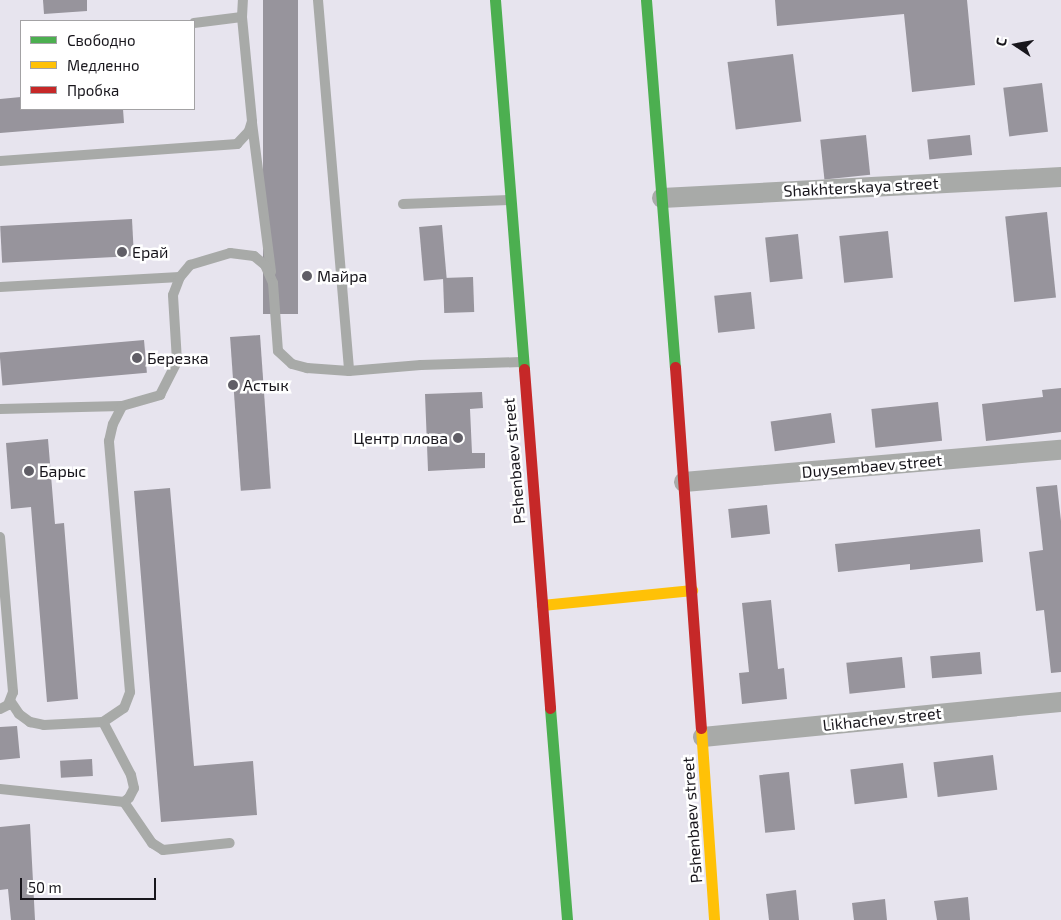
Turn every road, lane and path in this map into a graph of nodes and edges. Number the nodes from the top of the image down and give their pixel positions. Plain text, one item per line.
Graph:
1 (243, 0) edge
2 (318, 0) edge
3 (495, 0) edge
4 (646, 0) edge
5 (242, 17) junction
6 (195, 23) edge
7 (252, 121) junction
8 (0, 161) edge
9 (1061, 177) edge
10 (662, 198) junction
11 (510, 200) junction
12 (403, 204) dead end
13 (180, 277) junction
14 (273, 283) junction
15 (0, 287) edge
16 (522, 362) junction
17 (349, 371) junction
18 (122, 406) junction
19 (0, 409) edge
20 (1061, 450) edge
21 (684, 482) junction
22 (0, 537) edge
23 (692, 590) junction
24 (542, 605) junction
25 (11, 702) junction
26 (1061, 702) edge
27 (0, 709) edge
28 (103, 722) junction
29 (703, 737) junction
30 (0, 788) edge
31 (124, 802) junction
32 (230, 843) dead end
33 (567, 920) edge
34 (714, 920) edge

1 - 5 lane
2 - 17 lane
3 - 11 main road, Pshenbaev street
4 - 10 main road, Pshenbaev street
5 - 6 lane
5 - 7 lane
7 - 8 lane
7 - 14 lane
9 - 10 street, Shakhterskaya street
10 - 21 main road, Pshenbaev street
11 - 12 lane
11 - 16 main road, Pshenbaev street
13 - 14 lane
13 - 15 lane
13 - 18 lane
14 - 17 lane
16 - 17 lane
16 - 24 main road, Pshenbaev street
18 - 19 lane
18 - 28 lane
20 - 21 street, Duysembaev street
21 - 23 main road, Pshenbaev street
22 - 25 lane
23 - 24 main road
23 - 29 main road, Pshenbaev street
24 - 33 main road, Pshenbaev street
25 - 27 lane
25 - 28 lane
26 - 29 street, Likhachev street
28 - 31 lane
29 - 34 main road, Pshenbaev street
30 - 31 lane
31 - 32 lane

